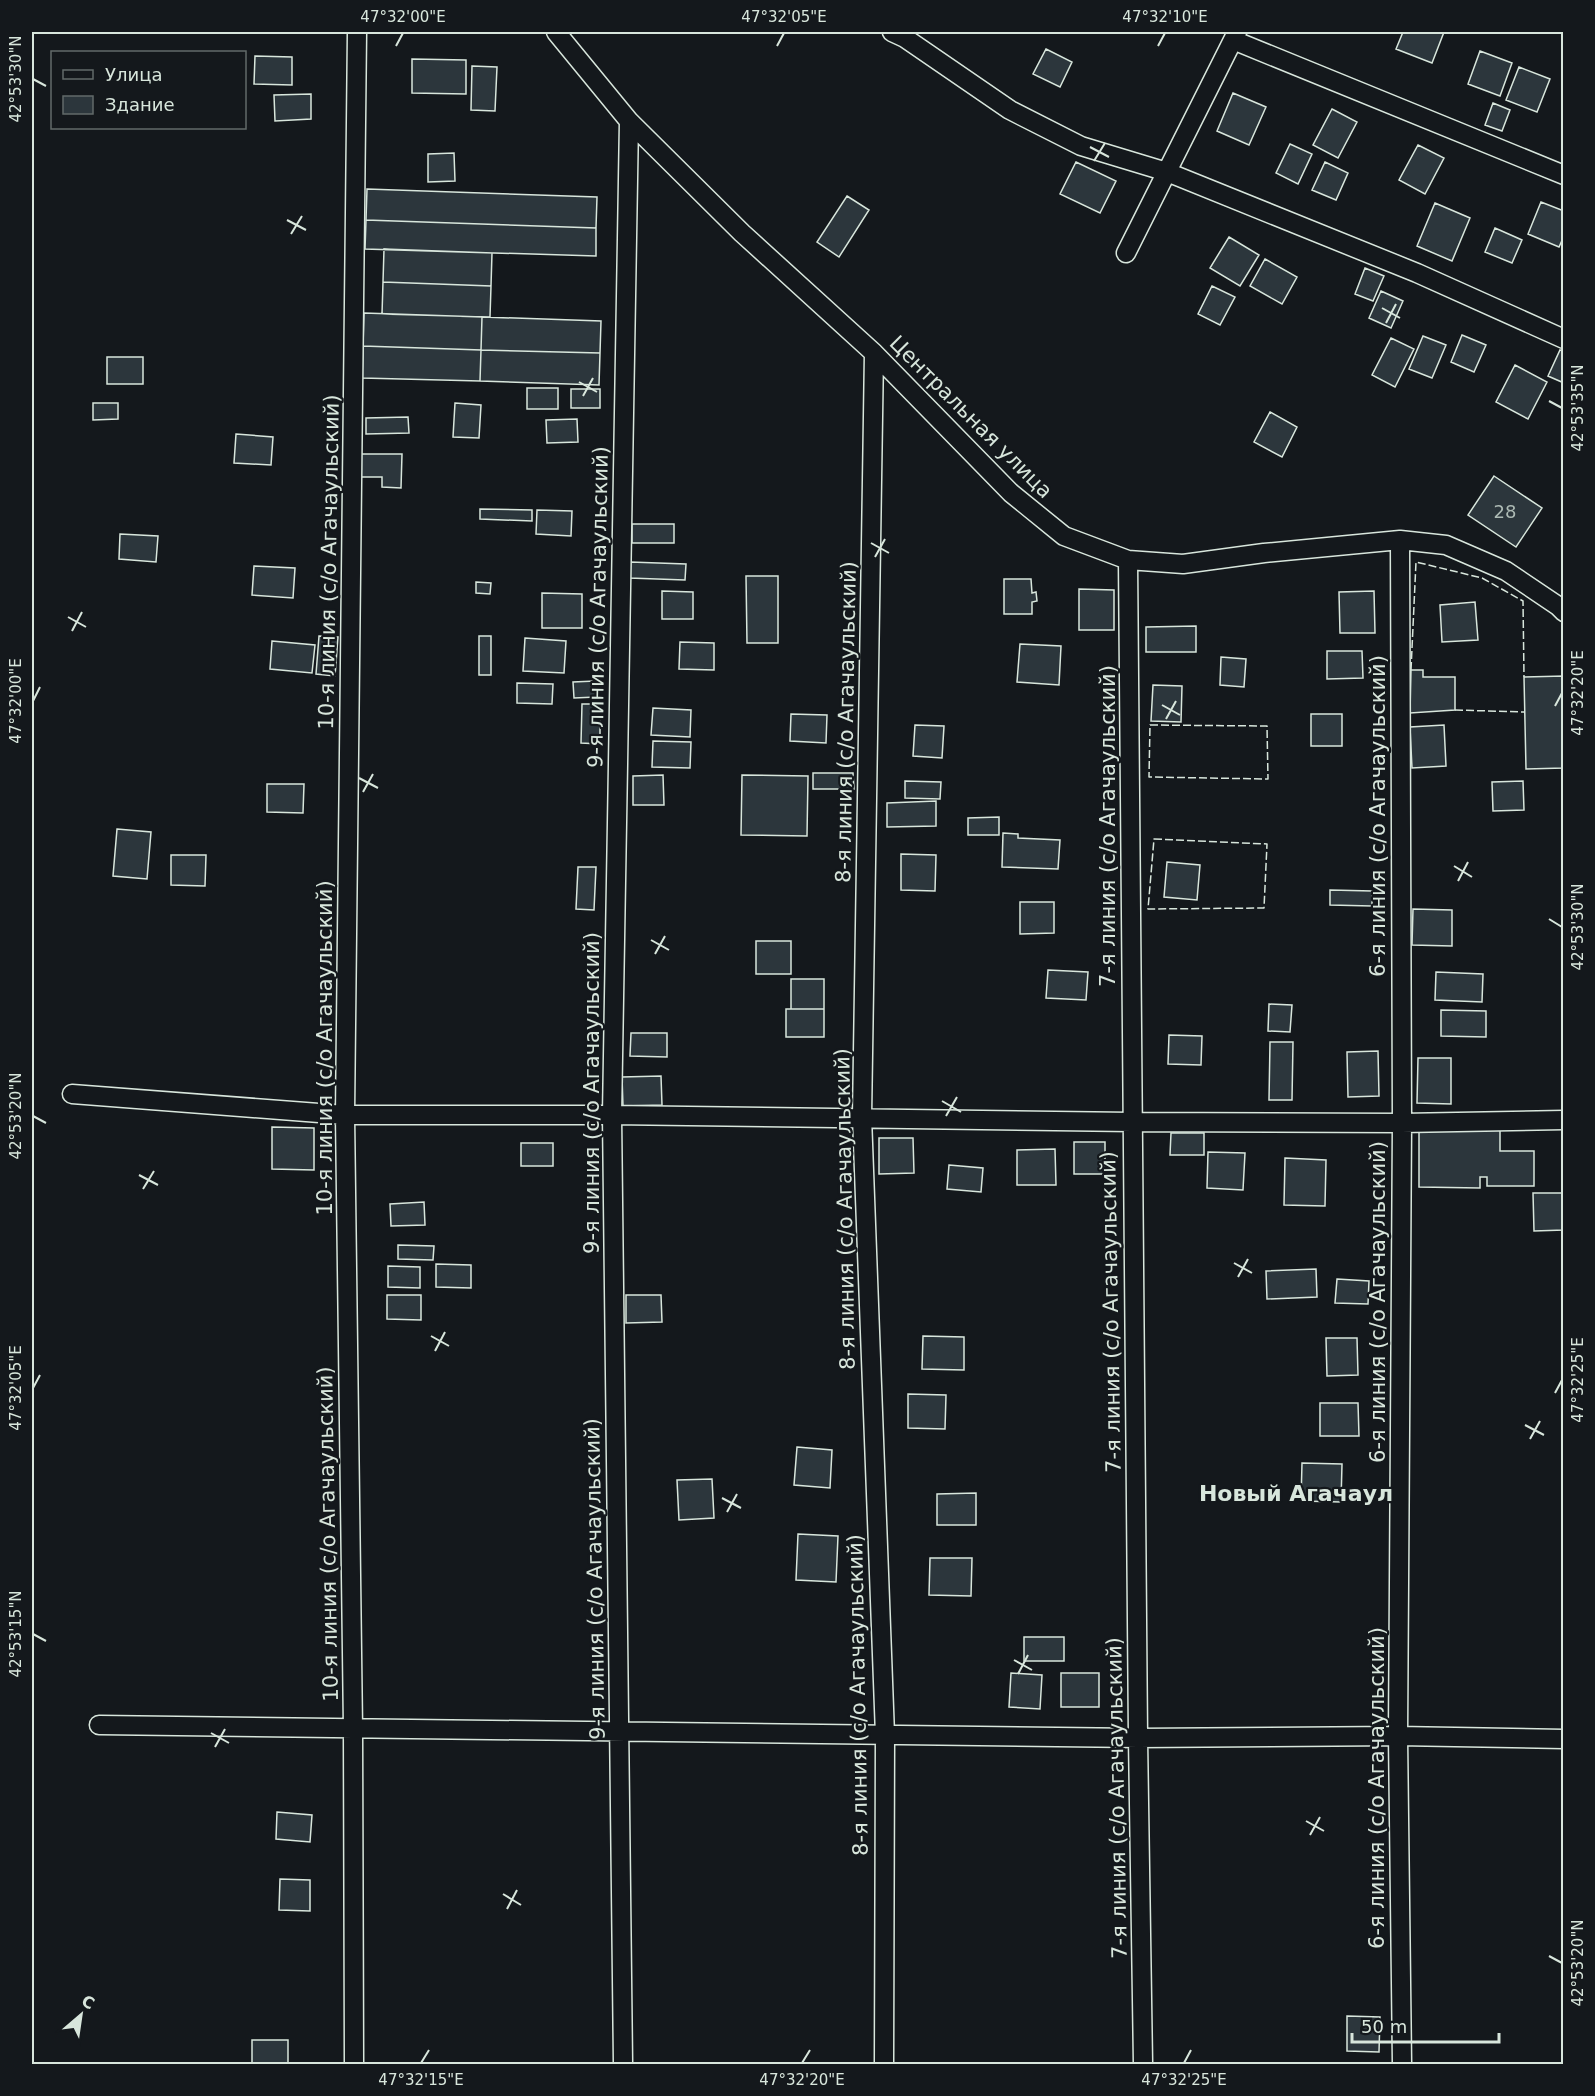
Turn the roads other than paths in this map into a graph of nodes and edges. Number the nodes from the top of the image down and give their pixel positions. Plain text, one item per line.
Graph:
1 (357, 32) edge
2 (556, 32) edge
3 (892, 32) edge
4 (1235, 36) edge
5 (629, 121) junction
6 (1167, 172) junction
7 (1563, 174) edge
8 (1126, 253) dead end
9 (1563, 339) edge
10 (874, 353) junction
11 (1400, 540) junction
12 (1128, 560) junction
13 (1563, 612) edge
14 (72, 1095) dead end
15 (345, 1115) junction
16 (612, 1115) junction
17 (862, 1117) junction
18 (1563, 1120) edge
19 (1132, 1122) junction
20 (1402, 1123) junction
21 (99, 1725) dead end
22 (353, 1729) junction
23 (619, 1732) junction
24 (885, 1735) junction
25 (1398, 1736) junction
26 (1138, 1738) junction
27 (1563, 1738) edge
28 (354, 2064) edge
29 (623, 2064) edge
30 (884, 2064) edge
31 (1143, 2064) edge
32 (1401, 2064) edge

1 - 15 street, 10-я линия (с/о Агачаульский)
2 - 5 street, Центральная улица
3 - 6 street
4 - 6 street
4 - 7 street
5 - 10 street, Центральная улица
5 - 16 street, 9-я линия (с/о Агачаульский)
6 - 8 street
6 - 9 street
10 - 12 street, Центральная улица
10 - 17 street, 8-я линия (с/о Агачаульский)
11 - 12 street, Центральная улица
11 - 13 street, Центральная улица
11 - 20 street, 6-я линия (с/о Агачаульский)
12 - 19 street, 7-я линия (с/о Агачаульский)
14 - 15 street
15 - 16 street
15 - 22 street, 10-я линия (с/о Агачаульский)
16 - 17 street
16 - 23 street, 9-я линия (с/о Агачаульский)
17 - 19 street
17 - 24 street, 8-я линия (с/о Агачаульский)
18 - 20 street
19 - 20 street
19 - 26 street, 7-я линия (с/о Агачаульский)
20 - 25 street, 6-я линия (с/о Агачаульский)
21 - 22 street
22 - 23 street
22 - 28 street, 10-я линия (с/о Агачаульский)
23 - 24 street
23 - 29 street, 9-я линия (с/о Агачаульский)
24 - 26 street
24 - 30 street, 8-я линия (с/о Агачаульский)
25 - 26 street
25 - 27 street
25 - 32 street, 6-я линия (с/о Агачаульский)
26 - 31 street, 7-я линия (с/о Агачаульский)

